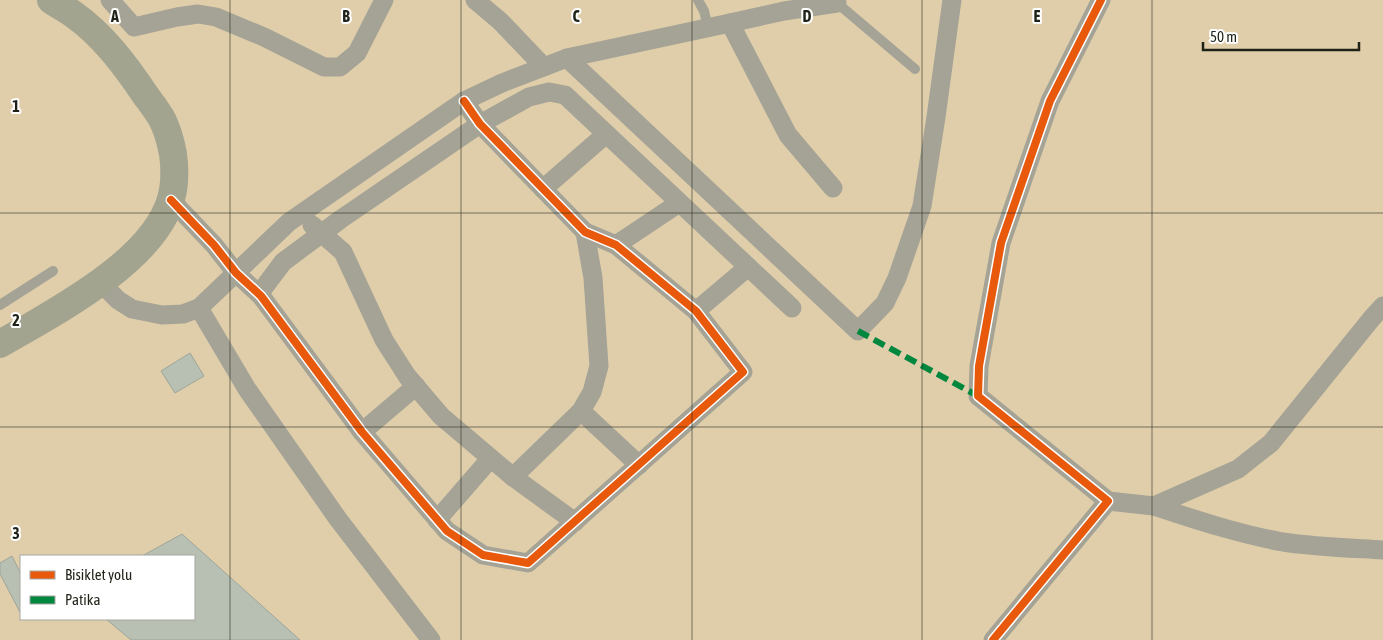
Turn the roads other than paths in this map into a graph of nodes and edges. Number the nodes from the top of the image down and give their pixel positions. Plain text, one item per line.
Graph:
1 (51, 0) edge
2 (110, 0) edge
3 (384, 0) edge
4 (475, 0) edge
5 (698, 0) edge
6 (952, 0) edge
7 (1101, 0) edge
8 (837, 3) joint
9 (787, 6) edge
10 (706, 13) edge
11 (730, 23) junction
12 (568, 58) junction
13 (544, 66) junction
14 (915, 69) dead end
15 (464, 100) junction
16 (480, 124) junction
17 (606, 134) junction
18 (833, 188) dead end
19 (543, 189) junction
20 (171, 200) junction
21 (679, 203) junction
22 (301, 214) junction
23 (585, 232) junction
24 (321, 234) junction
25 (616, 245) junction
26 (748, 267) junction
27 (53, 271) dead end
28 (236, 273) junction
29 (100, 282) junction
30 (259, 294) junction
31 (0, 305) edge
32 (1383, 306) edge
33 (199, 308) junction
34 (792, 308) dead end
35 (696, 311) junction
36 (0, 344) edge
37 (416, 386) junction
38 (581, 410) junction
39 (362, 432) junction
40 (490, 459) junction
41 (639, 465) junction
42 (513, 477) junction
43 (1108, 501) junction
44 (1154, 506) junction
45 (437, 520) junction
46 (575, 522) junction
47 (1383, 550) edge
48 (431, 640) edge
49 (992, 640) edge

1 - 20 main road
2 - 3 street
4 - 13 street
5 - 10 lane
6 - 12 street
7 - 43 street
8 - 9 street
8 - 14 lane
9 - 11 street
10 - 11 street
10 - 12 street
11 - 18 street
12 - 13 street
13 - 15 street
15 - 16 street
15 - 22 street
16 - 17 street
16 - 19 street
16 - 24 street
17 - 19 street
17 - 21 street
19 - 23 street
20 - 28 street
20 - 29 main road
21 - 25 street
21 - 26 street
22 - 24 street
22 - 28 street
23 - 25 street
23 - 38 street
24 - 30 street
24 - 37 street
25 - 35 street
26 - 34 street
26 - 35 street
27 - 31 lane
28 - 30 street
28 - 33 street
29 - 33 street
29 - 36 main road
30 - 39 street
32 - 44 street
33 - 48 street
35 - 41 street
37 - 39 street
37 - 40 street
38 - 41 street
38 - 42 street
39 - 45 street
40 - 42 street
40 - 45 street
41 - 46 street
42 - 46 street
43 - 44 street
43 - 49 street
44 - 47 street
45 - 46 street

